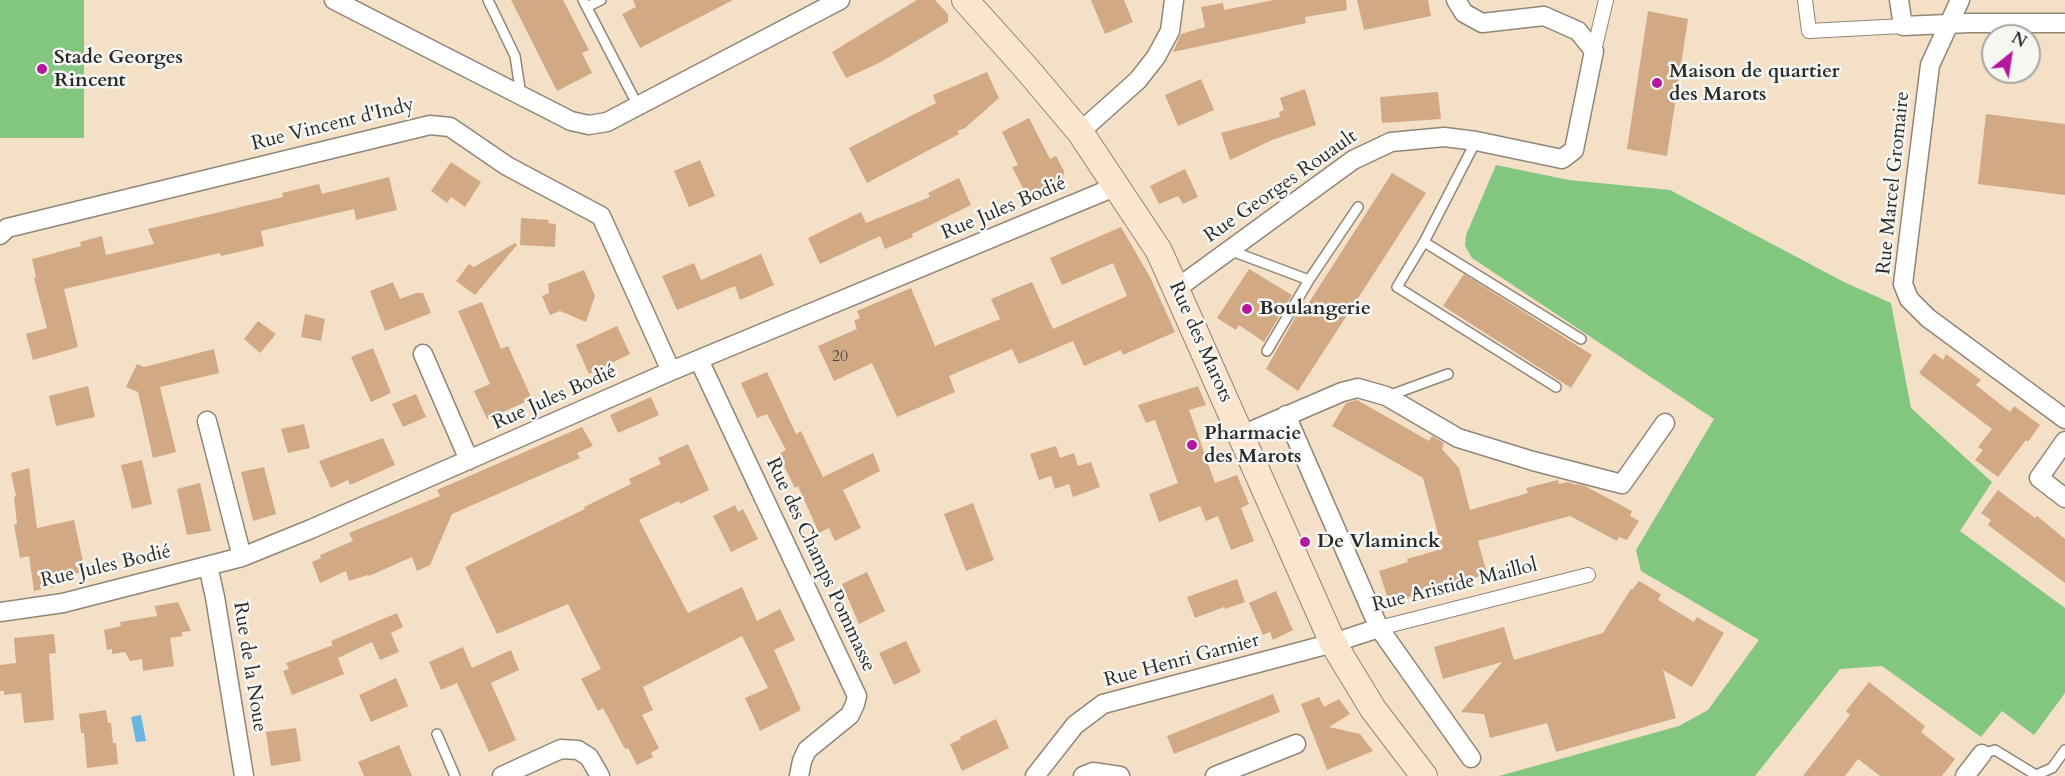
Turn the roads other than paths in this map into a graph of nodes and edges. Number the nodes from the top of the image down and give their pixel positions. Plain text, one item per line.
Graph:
1 (334, 0) edge
2 (488, 0) edge
3 (601, 0) edge
4 (840, 0) edge
5 (965, 0) edge
6 (1174, 0) edge
7 (1456, 0) edge
8 (1606, 0) edge
9 (1805, 0) edge
10 (1899, 0) edge
11 (1960, 0) edge
12 (585, 4) edge
13 (352, 5) edge
14 (1543, 8) edge
15 (2065, 23) edge
16 (1949, 24) junction
17 (1903, 26) junction
18 (1594, 51) junction
19 (521, 95) junction
20 (638, 106) junction
21 (1080, 132) junction
22 (1476, 141) junction
23 (1117, 186) junction
24 (1358, 207) dead end
25 (0, 235) edge
26 (1424, 242) junction
27 (1229, 250) junction
28 (1309, 280) junction
29 (1176, 289) junction
30 (1581, 339) dead end
31 (1267, 351) dead end
32 (423, 354) dead end
33 (699, 360) junction
34 (671, 371) junction
35 (1448, 374) dead end
36 (1556, 387) dead end
37 (1386, 396) junction
38 (1287, 416) junction
39 (2065, 419) edge
40 (207, 421) dead end
41 (1665, 423) dead end
42 (1242, 435) junction
43 (2065, 441) edge
44 (469, 460) junction
45 (2065, 498) edge
46 (242, 557) junction
47 (208, 566) junction
48 (1588, 575) dead end
49 (0, 612) edge
50 (1380, 628) junction
51 (1333, 643) junction
52 (437, 734) dead end
53 (1296, 744) dead end
54 (2065, 750) edge
55 (1982, 754) joint
56 (1471, 758) dead end
57 (1040, 774) edge
58 (244, 776) edge
59 (455, 776) edge
60 (502, 776) edge
61 (600, 776) edge
62 (799, 776) edge
63 (1083, 776) edge
64 (1120, 776) edge
65 (1215, 776) edge
66 (1424, 776) edge
67 (1965, 776) edge

1 - 13 street
2 - 19 lane
3 - 12 lane
4 - 20 street
5 - 21 main road, Rue des Marots
6 - 21 street
7 - 14 street
8 - 18 street
9 - 17 street
10 - 17 street
11 - 16 street, Rue Marcel Gromaire
12 - 20 lane
13 - 19 street
14 - 18 street
15 - 16 street
16 - 17 street
16 - 39 street, Rue Marcel Gromaire
18 - 22 street, Rue Georges Rouault
19 - 20 street
21 - 23 main road, Rue des Marots
22 - 26 lane
22 - 27 street, Rue Georges Rouault
23 - 29 main road, Rue des Marots
23 - 33 street, Rue Jules Bodié
24 - 28 lane
25 - 34 street, Rue Vincent d'Indy
26 - 30 lane
26 - 36 lane
27 - 28 lane
27 - 29 street, Rue Georges Rouault
28 - 31 lane
29 - 42 main road, Rue des Marots
32 - 44 street
33 - 34 street, Rue Jules Bodié
33 - 62 street, Rue des Champs Pommasse
34 - 44 street, Rue Jules Bodié
35 - 37 lane
37 - 38 street
37 - 41 street
38 - 42 street
38 - 50 street
40 - 46 street
42 - 51 main road, Rue des Marots
43 - 45 street
44 - 46 street, Rue Jules Bodié
46 - 47 street, Rue Jules Bodié
47 - 49 street, Rue Jules Bodié
47 - 58 street, Rue de la Noue
48 - 50 street, Rue Aristide Maillol
50 - 51 street, Rue Aristide Maillol
50 - 56 street
51 - 57 street, Rue Henri Garnier
51 - 66 main road, Rue des Marots
52 - 59 lane
53 - 65 street
54 - 55 lane
55 - 67 street
60 - 61 street
63 - 64 street

